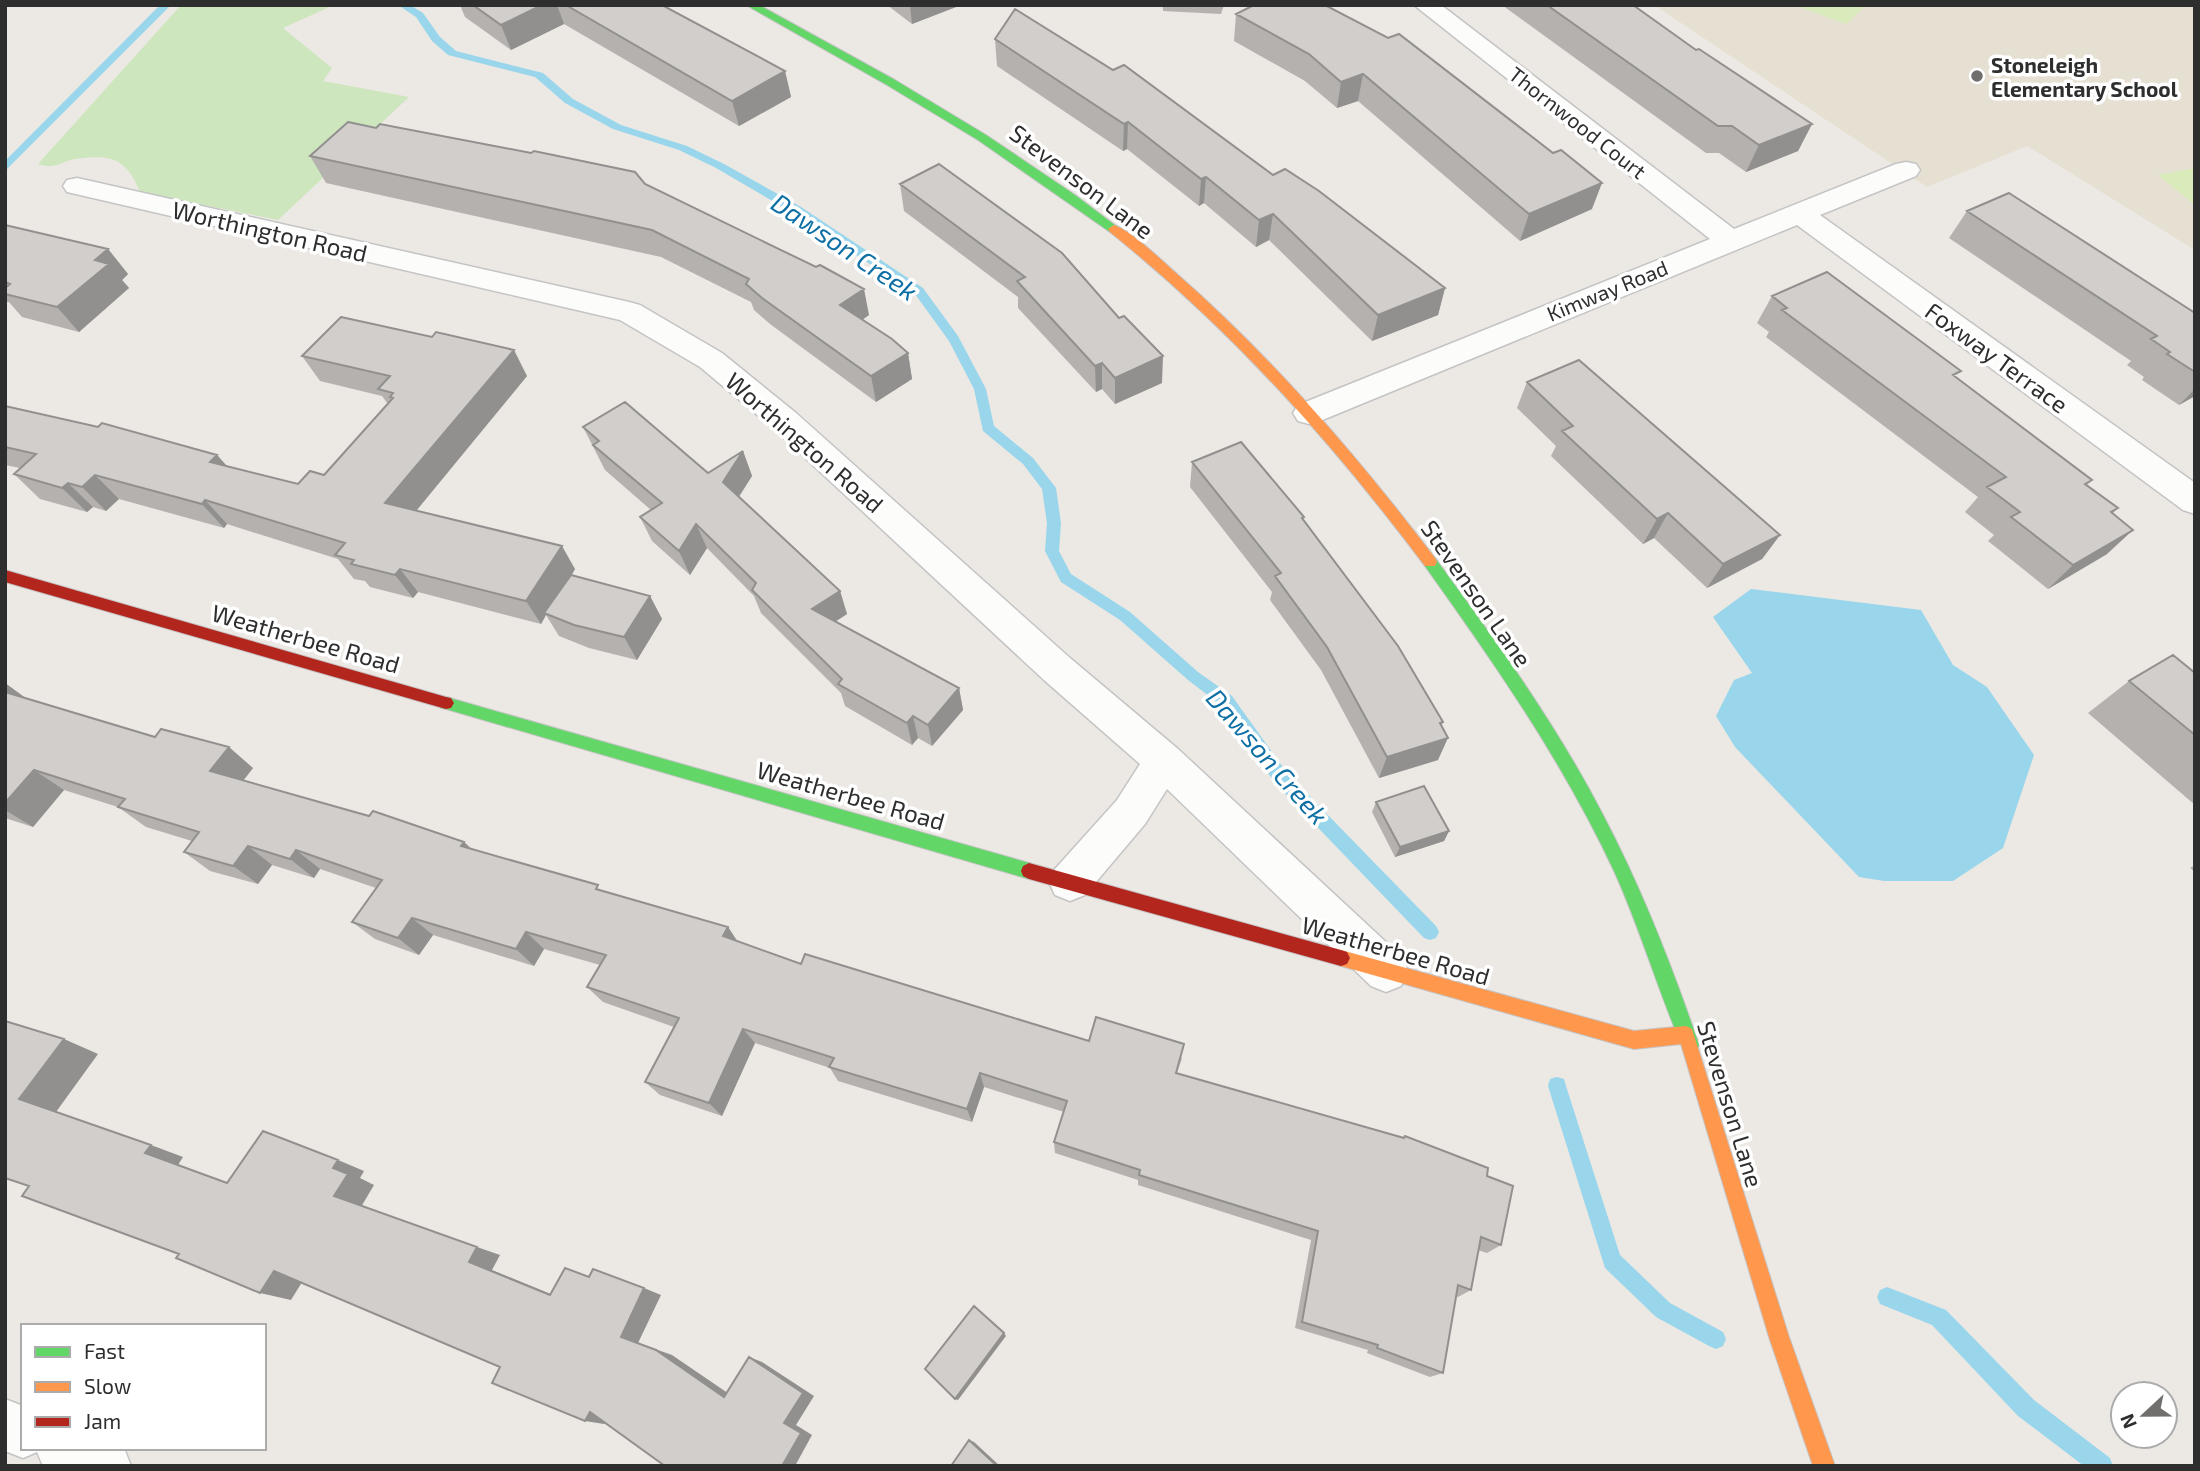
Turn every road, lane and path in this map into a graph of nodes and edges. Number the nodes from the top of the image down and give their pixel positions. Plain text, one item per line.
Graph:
1 (751, 5) edge
2 (1426, 5) edge
3 (1906, 170) dead end
4 (77, 186) dead end
5 (1799, 213) junction
6 (1730, 240) junction
7 (1309, 413) junction
8 (2195, 501) edge
9 (5, 576) edge
10 (1164, 761) junction
11 (1070, 882) junction
12 (1386, 971) junction
13 (1686, 1035) junction
14 (67, 1450) edge
15 (105, 1466) edge
16 (1824, 1466) edge

1 - 7 street, Stevenson Lane
2 - 6 street, Thornwood Court
3 - 5 street, Kimway Road
4 - 10 street, Worthington Road
5 - 6 street, Kimway Road
5 - 8 street, Foxway Terrace
6 - 7 street, Kimway Road
7 - 13 street, Stevenson Lane
9 - 11 street, Weatherbee Road
10 - 11 street
10 - 12 street, Worthington Road
11 - 12 street, Weatherbee Road
12 - 13 street, Weatherbee Road
13 - 16 street, Stevenson Lane
14 - 15 street

